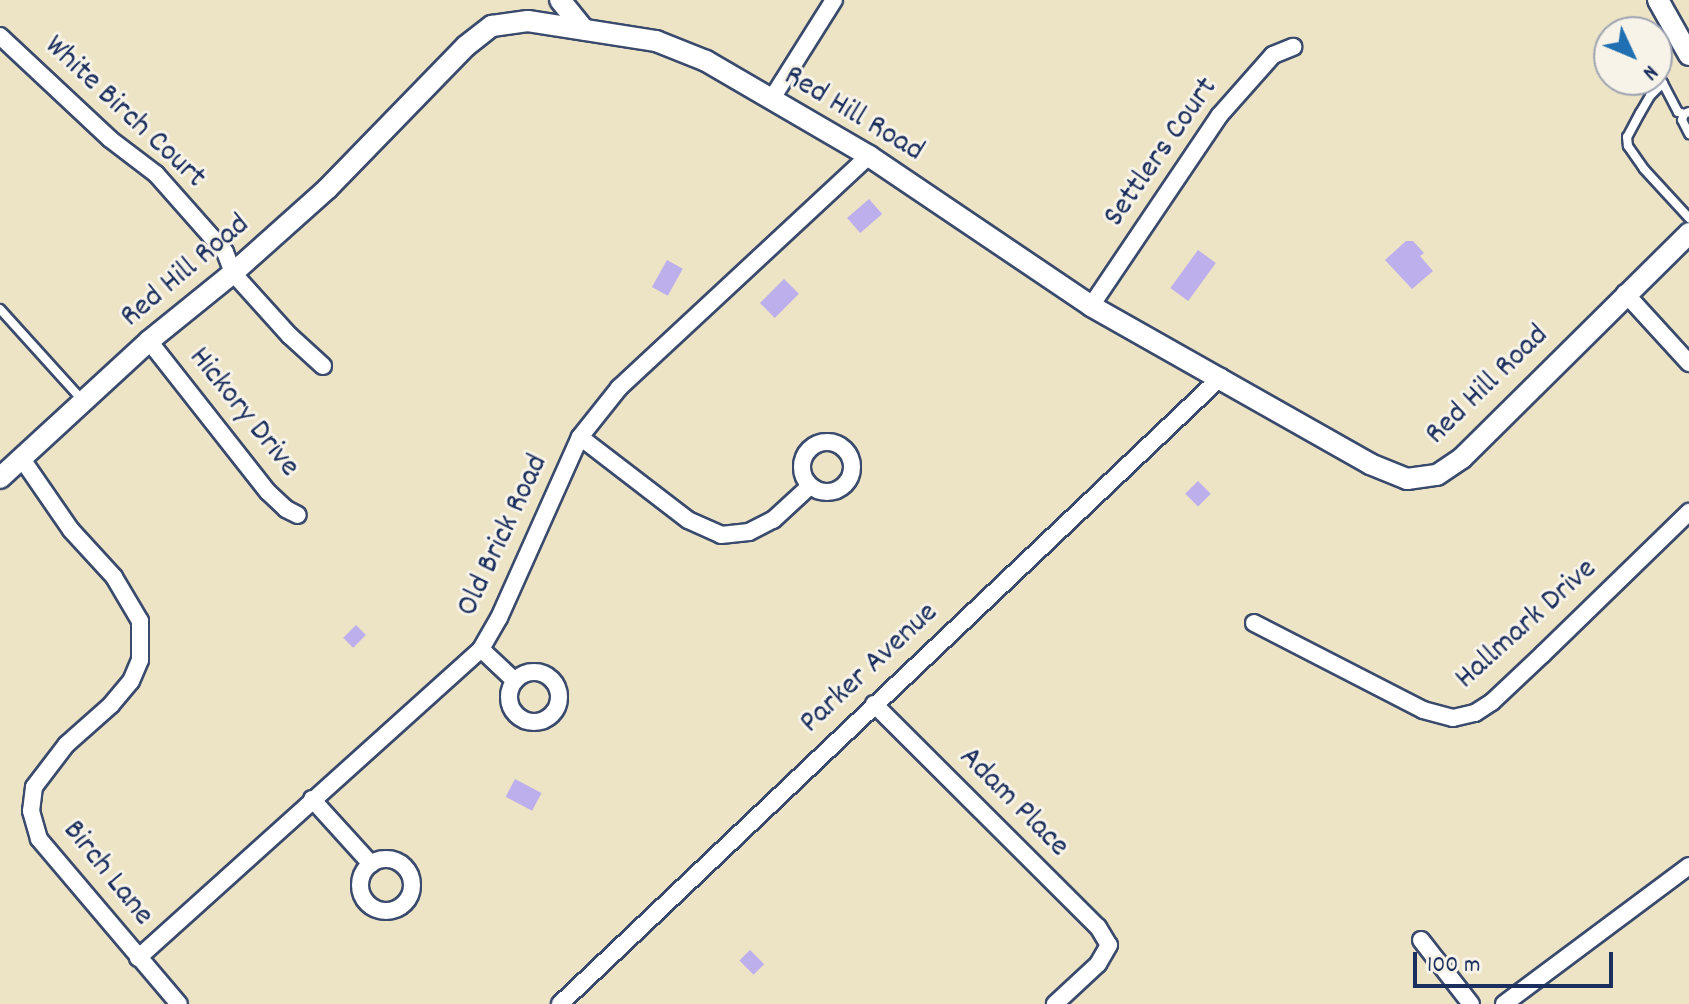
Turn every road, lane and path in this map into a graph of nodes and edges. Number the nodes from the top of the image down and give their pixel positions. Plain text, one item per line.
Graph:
1 (560, 0) edge
2 (834, 0) edge
3 (1658, 0) edge
4 (584, 30) junction
5 (0, 36) edge
6 (1293, 47) dead end
7 (1689, 55) edge
8 (1652, 96) edge
9 (1670, 96) edge
10 (771, 100) junction
11 (1686, 113) edge
12 (1689, 134) edge
13 (869, 156) junction
14 (1689, 218) edge
15 (1689, 233) edge
16 (233, 273) junction
17 (1625, 293) junction
18 (1091, 306) junction
19 (0, 309) edge
20 (149, 341) junction
21 (1689, 363) edge
22 (323, 366) dead end
23 (1221, 377) junction
24 (83, 402) junction
25 (580, 437) junction
26 (22, 459) junction
27 (0, 478) edge
28 (810, 486) dead end
29 (1689, 512) edge
30 (298, 515) dead end
31 (1254, 623) dead end
32 (481, 649) junction
33 (514, 680) dead end
34 (874, 704) junction
35 (312, 799) junction
36 (371, 864) dead end
37 (1689, 866) edge
38 (1421, 940) dead end
39 (138, 958) junction
40 (179, 1004) edge
41 (560, 1004) edge
42 (1055, 1004) edge
43 (1471, 1004) edge
44 (1504, 1004) edge

1 - 4 street
2 - 10 street
3 - 7 street
4 - 10 street, Red Hill Road
4 - 16 street, Red Hill Road
5 - 16 street, White Birch Court
6 - 18 street, Settlers Court
8 - 14 lane
9 - 11 lane
10 - 13 street, Red Hill Road
11 - 12 lane
13 - 18 street, Red Hill Road
13 - 25 street, Old Brick Road
15 - 17 street, Red Hill Road
16 - 20 street, Red Hill Road
16 - 22 street, White Birch Court
17 - 21 street
17 - 23 street, Red Hill Road
18 - 23 street, Red Hill Road
19 - 24 lane
20 - 24 street, Red Hill Road
20 - 30 street, Hickory Drive
23 - 34 street, Parker Avenue
24 - 26 street, Red Hill Road
25 - 28 street
25 - 32 street, Old Brick Road
26 - 27 street, Red Hill Road
26 - 39 street, Birch Lane
29 - 31 street, Hallmark Drive
32 - 33 street
32 - 35 street, Old Brick Road
34 - 41 street, Parker Avenue
34 - 42 street, Adam Place
35 - 36 street
35 - 39 street, Old Brick Road
37 - 44 street
38 - 43 street
39 - 40 street, Birch Lane

